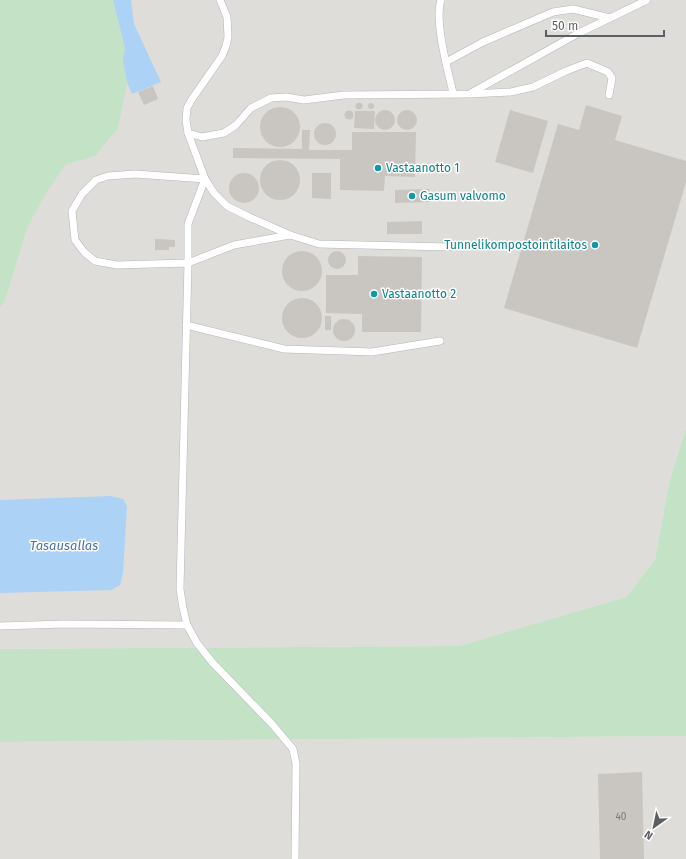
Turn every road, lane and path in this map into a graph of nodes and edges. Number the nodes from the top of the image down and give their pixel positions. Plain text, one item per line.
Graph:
1 (220, 0) edge
2 (441, 0) edge
3 (647, 0) edge
4 (610, 18) junction
5 (446, 62) junction
6 (453, 93) junction
7 (469, 94) junction
8 (609, 95) dead end
9 (188, 133) junction
10 (205, 179) junction
11 (290, 235) junction
12 (449, 247) dead end
13 (188, 263) junction
14 (186, 326) junction
15 (440, 341) dead end
16 (187, 625) junction
17 (0, 626) edge
18 (295, 859) edge

1 - 9 lane
2 - 5 lane
3 - 4 lane
4 - 5 lane
4 - 7 lane
5 - 6 lane
6 - 7 lane
6 - 9 lane
7 - 8 lane
9 - 10 lane
10 - 11 lane
10 - 13 lane
10 - 13 lane
11 - 12 lane
11 - 13 lane
13 - 14 lane
14 - 15 lane
14 - 16 lane
16 - 17 lane
16 - 18 lane

